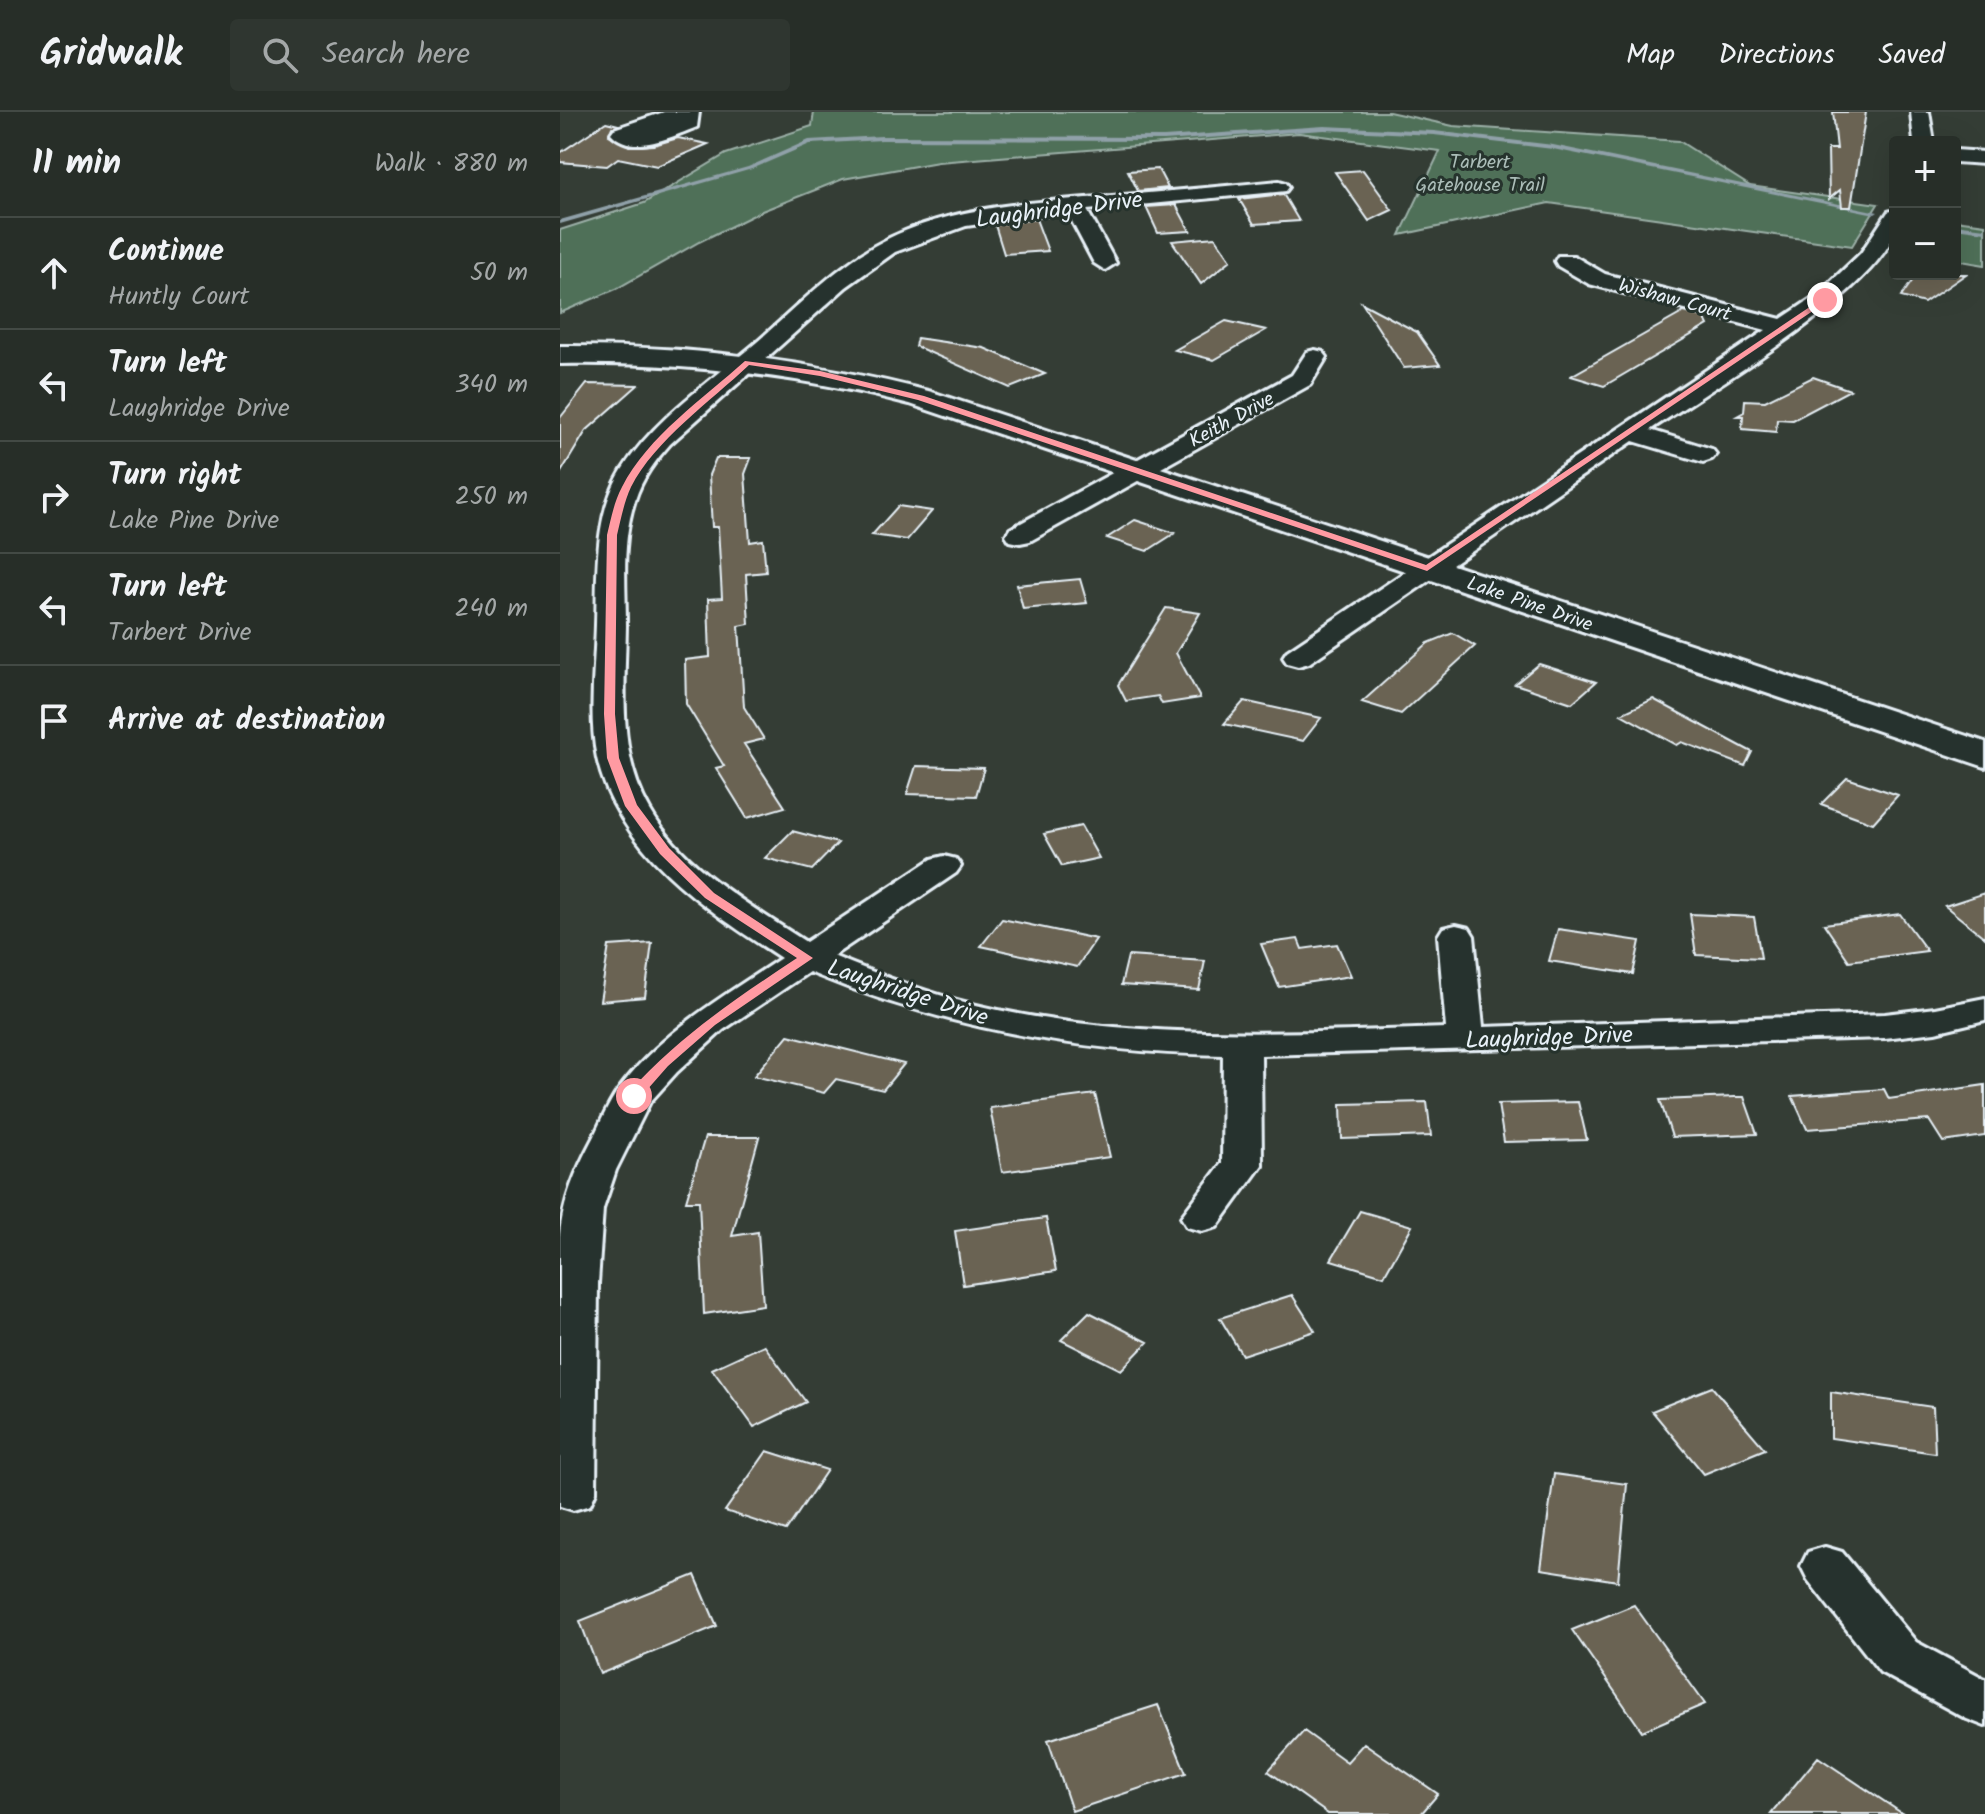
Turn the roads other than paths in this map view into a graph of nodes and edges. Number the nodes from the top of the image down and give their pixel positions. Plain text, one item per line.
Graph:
1 (682, 112) edge
2 (690, 112) edge
3 (1920, 112) edge
4 (1923, 136) edge
5 (1961, 156) edge
6 (1985, 158) edge
7 (1279, 187) dead end
8 (1074, 205) junction
9 (1889, 225) edge
10 (1566, 261) dead end
11 (1105, 263) dead end
12 (1787, 328) junction
13 (560, 355) edge
14 (1315, 357) dead end
15 (748, 362) junction
16 (1629, 432) junction
17 (1703, 454) dead end
18 (1138, 471) junction
19 (1020, 535) dead end
20 (1427, 568) junction
21 (1298, 657) dead end
22 (1985, 755) edge
23 (944, 866) dead end
24 (1456, 936) dead end
25 (806, 958) junction
26 (1985, 1009) edge
27 (1466, 1039) junction
28 (1242, 1045) junction
29 (1202, 1217) dead end
30 (573, 1492) dead end
31 (1825, 1566) dead end
32 (1985, 1704) edge

1 - 2 street
3 - 4 street
5 - 6 street
7 - 8 street, Laughridge Drive
8 - 11 street
8 - 15 street, Laughridge Drive
9 - 12 street
10 - 12 street, Wishaw Court
12 - 16 street
13 - 15 street, Lake Pine Drive
14 - 18 street, Keith Drive
15 - 18 street, Lake Pine Drive
15 - 25 street, Laughridge Drive
16 - 17 street
16 - 20 street
18 - 19 street, Keith Drive
18 - 20 street, Lake Pine Drive
20 - 21 street
20 - 22 street, Lake Pine Drive
23 - 25 street
24 - 27 street
25 - 28 street, Laughridge Drive
25 - 30 street
26 - 27 street, Laughridge Drive
27 - 28 street, Laughridge Drive
28 - 29 street
31 - 32 street

